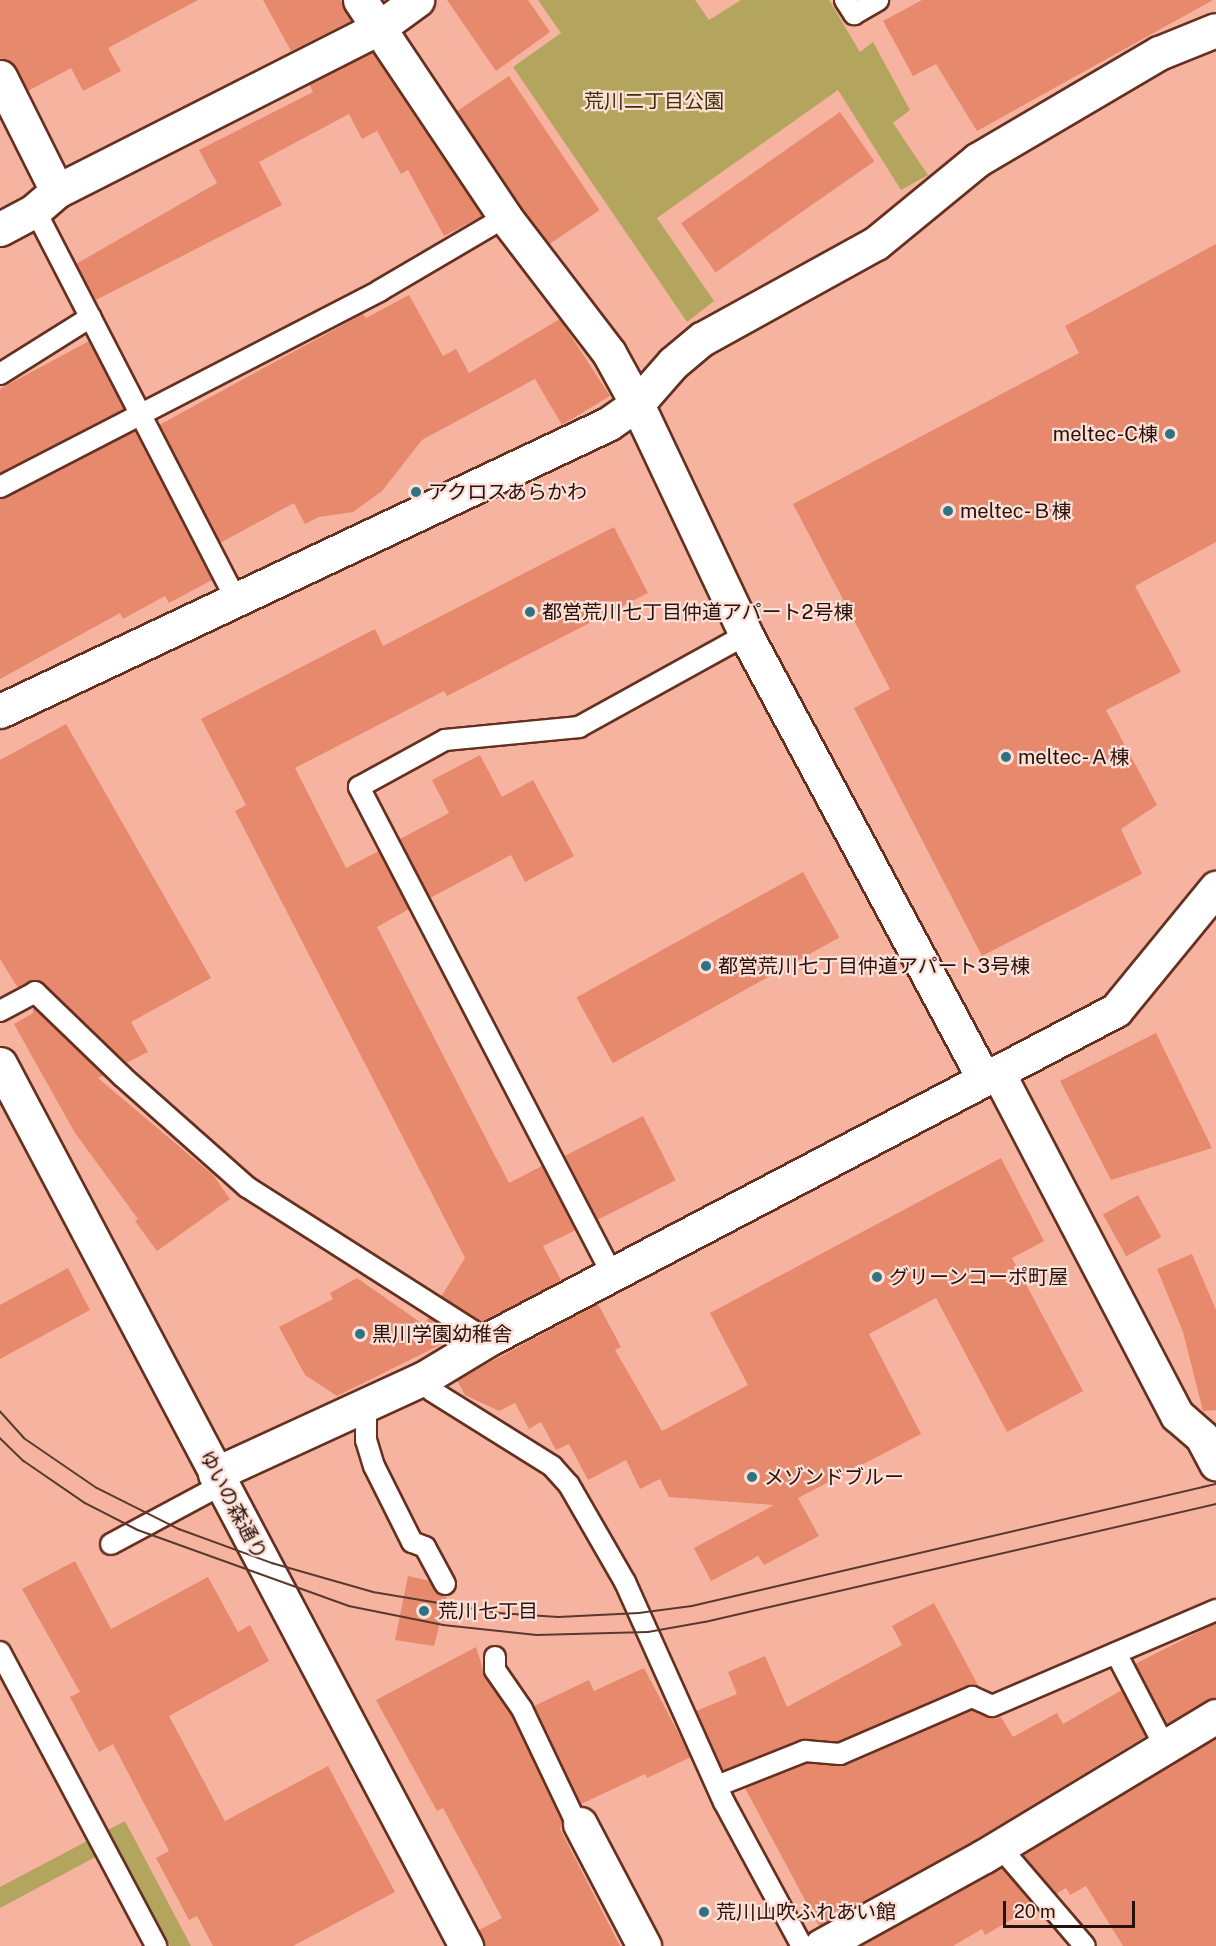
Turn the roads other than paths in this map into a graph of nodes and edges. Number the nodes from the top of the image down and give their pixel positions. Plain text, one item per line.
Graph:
1 (360, 0) edge
2 (417, 0) edge
3 (846, 0) edge
4 (878, 0) edge
5 (380, 27) junction
6 (1216, 30) edge
7 (0, 77) edge
8 (46, 200) junction
9 (505, 218) junction
10 (0, 229) edge
11 (91, 317) junction
12 (0, 374) edge
13 (638, 404) junction
14 (140, 412) junction
15 (0, 487) edge
16 (236, 600) junction
17 (746, 635) junction
18 (0, 711) edge
19 (1216, 888) edge
20 (0, 1011) edge
21 (0, 1064) edge
22 (991, 1076) junction
23 (612, 1275) junction
24 (487, 1340) junction
25 (424, 1378) junction
26 (366, 1407) junction
27 (1213, 1453) edge
28 (218, 1479) junction
29 (111, 1544) dead end
30 (445, 1584) dead end
31 (1216, 1610) edge
32 (0, 1652) edge
33 (1116, 1653) junction
34 (495, 1657) dead end
35 (1216, 1716) edge
36 (1165, 1747) junction
37 (717, 1785) junction
38 (580, 1824) joint
39 (1000, 1847) junction
40 (156, 1946) edge
41 (466, 1946) edge
42 (644, 1946) edge
43 (802, 1946) edge
44 (821, 1946) edge
45 (1085, 1946) edge

1 - 5 street
2 - 5 street
3 - 4 lane
5 - 8 street
5 - 9 street
6 - 13 street
7 - 8 street
8 - 10 street
8 - 11 lane
9 - 13 street
9 - 14 lane
11 - 12 lane
11 - 14 lane
13 - 16 street
13 - 17 street
14 - 15 lane
14 - 16 lane
16 - 18 street
17 - 22 street
17 - 23 lane
19 - 22 street
20 - 24 lane
21 - 28 street, ゆいの森通り
22 - 23 street
22 - 27 street
23 - 24 street
24 - 25 street
25 - 26 street
25 - 37 lane
26 - 28 street
26 - 30 lane
28 - 29 lane
28 - 41 street, ゆいの森通り
31 - 33 lane
32 - 40 lane
33 - 36 lane
33 - 37 lane
34 - 38 lane
35 - 36 street
36 - 39 street
37 - 43 lane
38 - 42 street
39 - 44 street
39 - 45 lane

